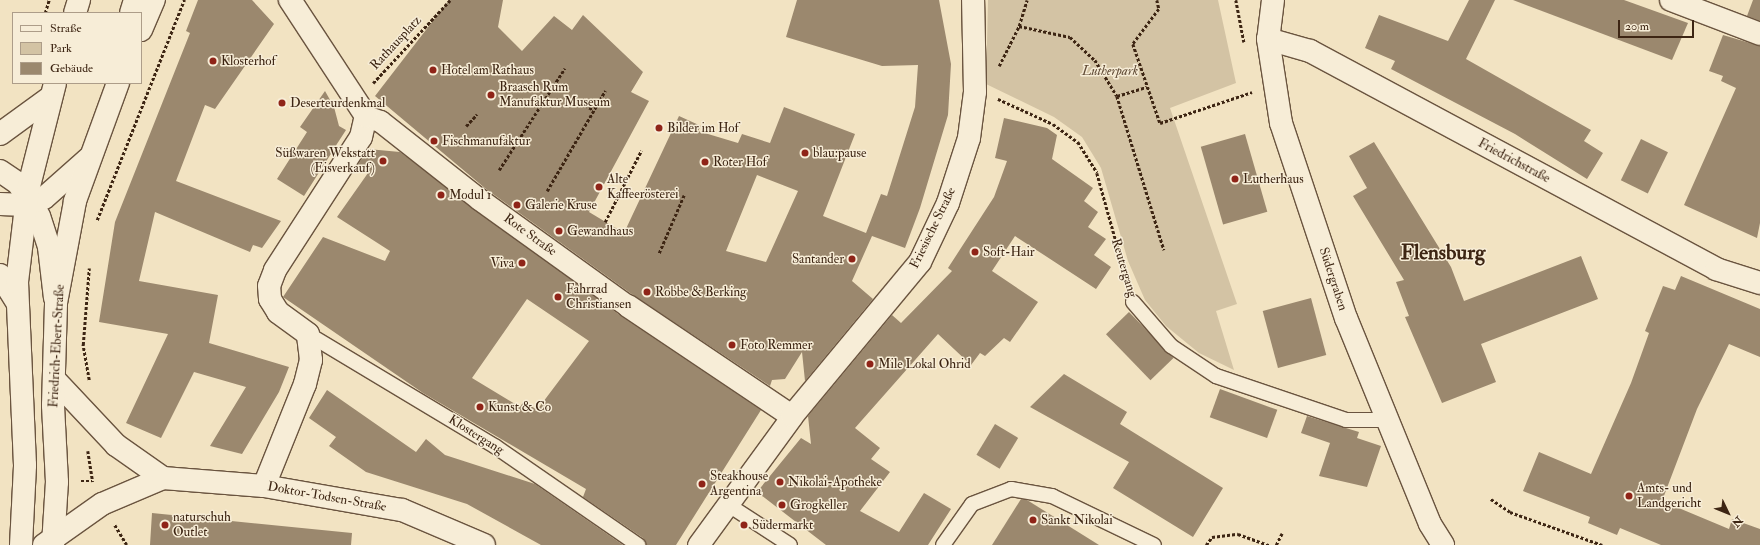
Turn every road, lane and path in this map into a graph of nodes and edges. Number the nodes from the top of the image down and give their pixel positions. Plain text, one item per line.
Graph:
1 (49, 0) edge
2 (79, 0) edge
3 (135, 0) edge
4 (154, 0) edge
5 (184, 0) edge
6 (290, 0) edge
7 (450, 0) edge
8 (973, 0) edge
9 (1027, 0) edge
10 (1157, 0) edge
11 (1272, 0) edge
12 (1671, 0) edge
13 (45, 12) edge
14 (75, 12) edge
15 (131, 12) edge
16 (1019, 26) junction
17 (142, 28) edge
18 (1760, 34) edge
19 (1268, 39) junction
20 (565, 68) dead end
21 (998, 68) dead end
22 (112, 84) edge
23 (118, 84) edge
24 (1275, 84) junction
25 (1147, 87) junction
26 (53, 90) edge
27 (605, 91) dead end
28 (975, 92) junction
29 (1117, 96) junction
30 (585, 105) dead end
31 (362, 107) junction
32 (594, 110) junction
33 (104, 114) junction
34 (477, 114) dead end
35 (466, 126) dead end
36 (0, 134) edge
37 (641, 151) dead end
38 (89, 158) junction
39 (499, 170) dead end
40 (0, 171) edge
41 (547, 191) dead end
42 (684, 195) dead end
43 (29, 201) junction
44 (0, 204) edge
45 (605, 222) dead end
46 (94, 228) dead end
47 (1164, 250) dead end
48 (660, 253) dead end
49 (90, 259) dead end
50 (0, 275) edge
51 (1760, 283) edge
52 (17, 302) junction
53 (1133, 302) joint
54 (56, 303) junction
55 (628, 306) joint
56 (308, 334) junction
57 (54, 379) junction
58 (90, 387) dead end
59 (792, 416) junction
60 (1385, 420) junction
61 (103, 431) junction
62 (163, 478) junction
63 (92, 481) dead end
64 (264, 486) junction
65 (1492, 499) dead end
66 (727, 504) junction
67 (1282, 533) dead end
68 (50, 542) edge
69 (21, 545) edge
70 (484, 545) edge
71 (638, 545) edge
72 (698, 545) edge
73 (790, 545) edge
74 (942, 545) edge
75 (1154, 545) edge
76 (1206, 545) edge
77 (1270, 545) edge
78 (1276, 545) edge
79 (1443, 545) edge
80 (1602, 545) edge

1 - 13 path
2 - 14 street
3 - 15 street
4 - 17 street
5 - 46 path
6 - 31 street
7 - 31 path, Rathausplatz
8 - 28 street, Friesische Straße
9 - 16 path
10 - 25 path
11 - 19 street, Südergraben
12 - 18 street
16 - 21 path
16 - 29 path
19 - 24 street, Südergraben
19 - 51 street, Friedrichstraße
20 - 39 path
22 - 33 street
23 - 33 street, Friedrich-Ebert-Straße
24 - 25 path
24 - 60 street, Südergraben
25 - 29 path
26 - 36 street
26 - 43 street
27 - 32 path
28 - 53 path, Reutergang
28 - 59 street, Friesische Straße
29 - 47 path
30 - 32 path
31 - 55 street, Rote Straße
31 - 56 street, Klostergang
32 - 41 path
33 - 38 street, Friedrich-Ebert-Straße
34 - 35 path
37 - 45 path
38 - 43 street
38 - 54 street, Friedrich-Ebert-Straße
40 - 43 street
42 - 48 path
43 - 44 street
43 - 52 street
43 - 54 street
49 - 58 path
50 - 52 street
52 - 69 street
53 - 60 lane, Reutergang
54 - 57 street, Friedrich-Ebert-Straße
55 - 59 street, Rote Straße
56 - 64 street
56 - 71 lane, Klostergang
57 - 61 street, Doktor-Todsen-Straße
57 - 68 street, Friedrich-Ebert-Straße
59 - 66 street
60 - 79 street, Südergraben
61 - 62 street, Doktor-Todsen-Straße
61 - 63 path
62 - 64 street, Doktor-Todsen-Straße
62 - 68 street, Doktor-Todsen-Straße
64 - 70 street, Doktor-Todsen-Straße
65 - 80 path
66 - 72 street
66 - 73 lane
67 - 78 path
74 - 75 lane
76 - 77 path

